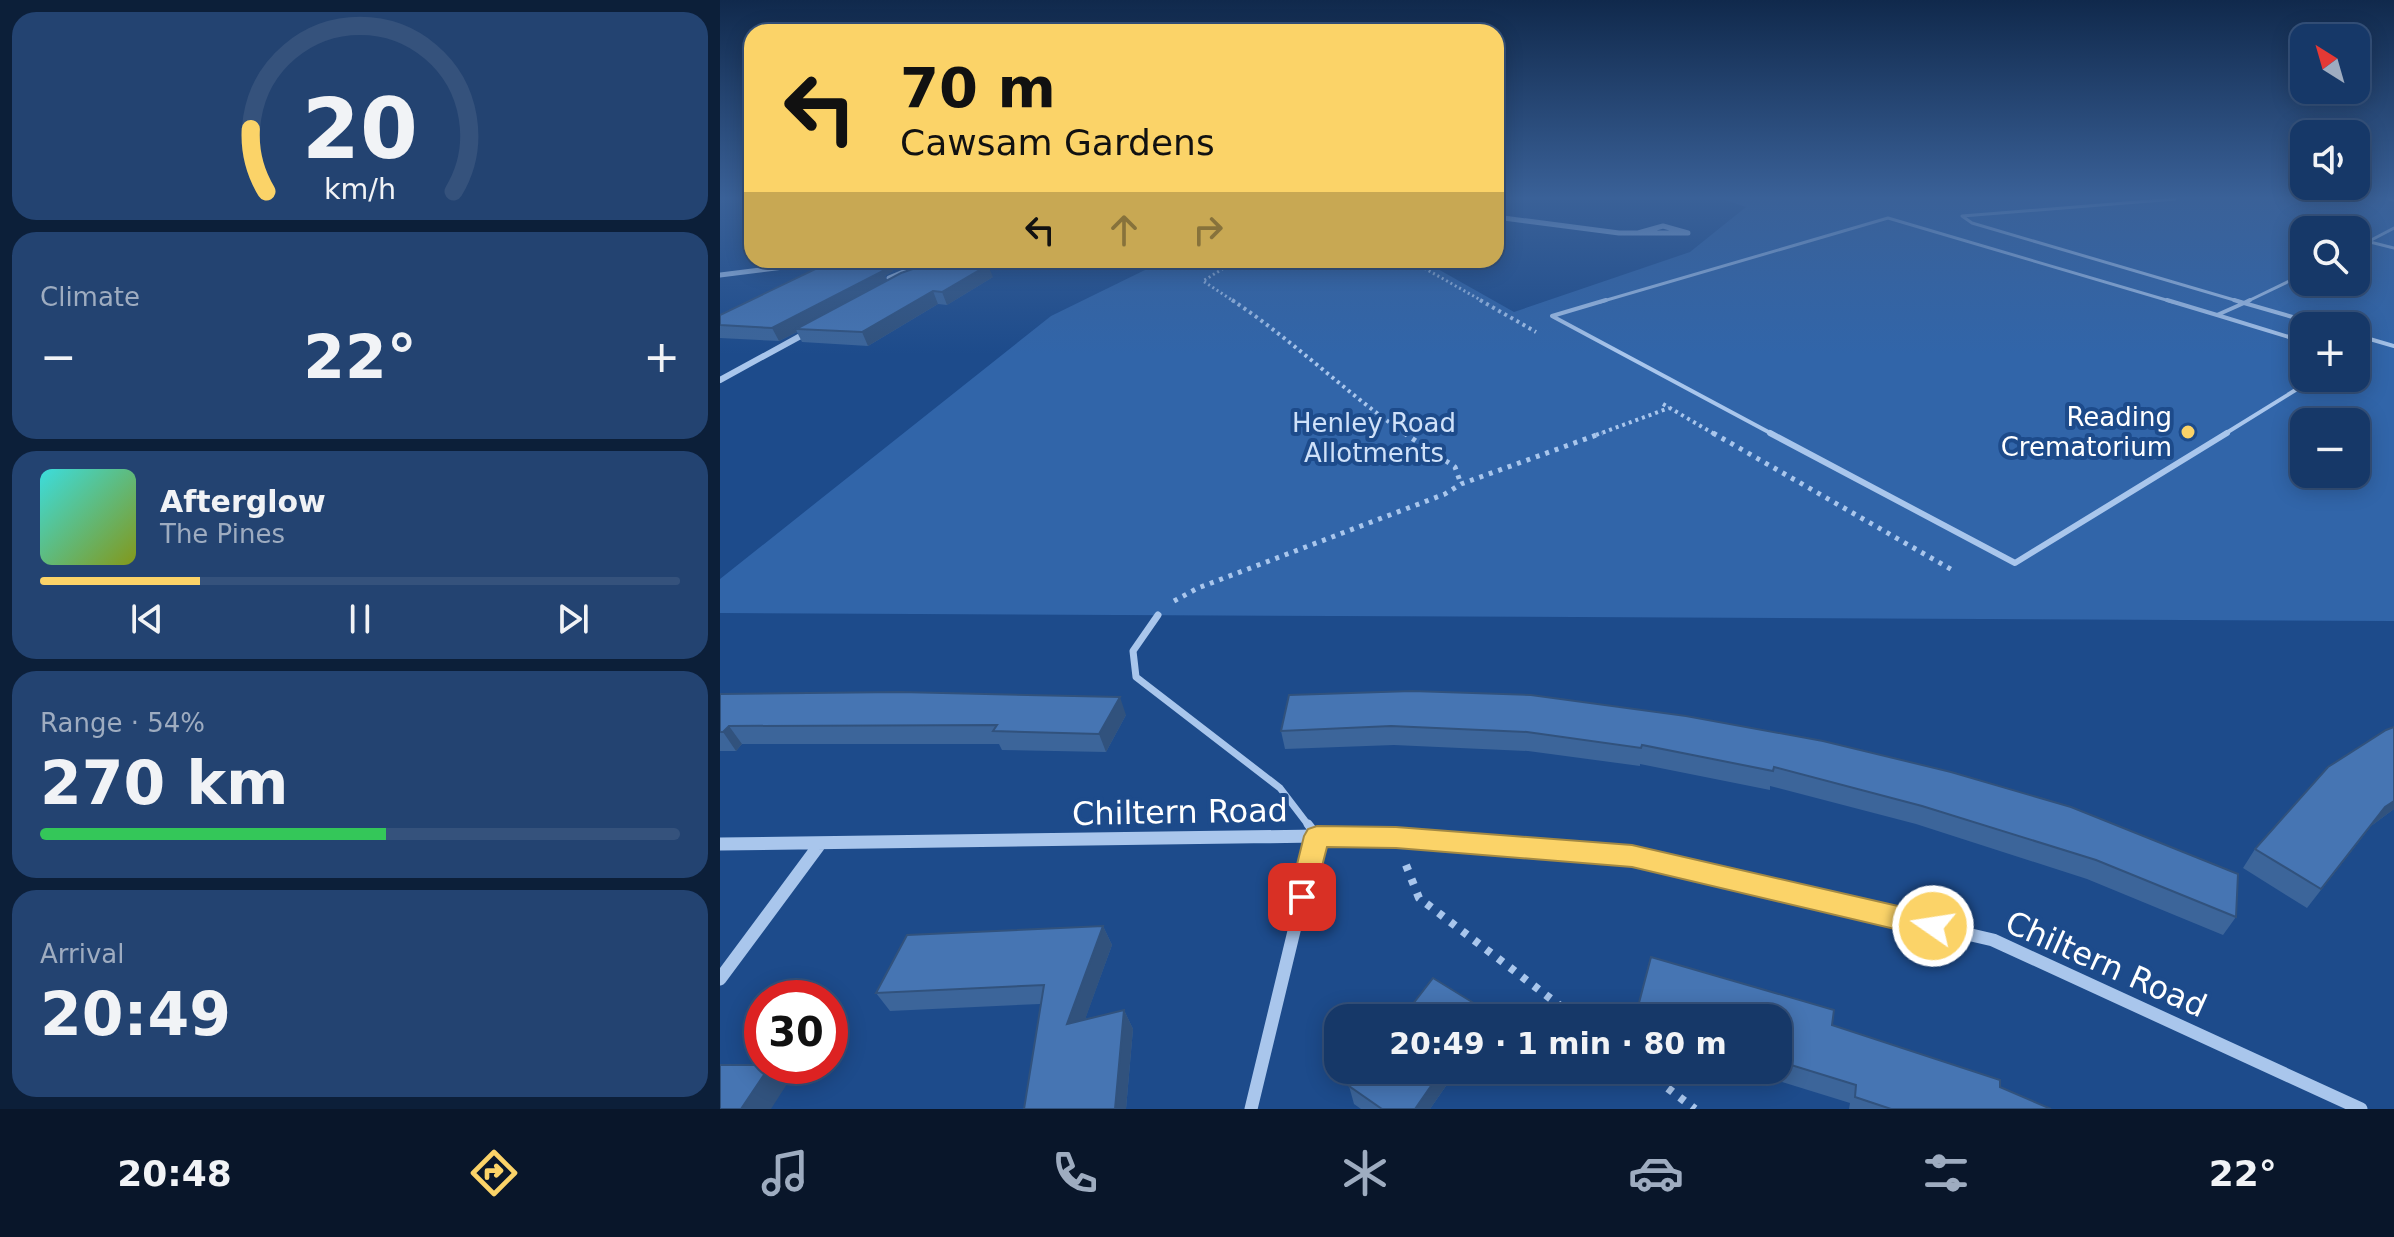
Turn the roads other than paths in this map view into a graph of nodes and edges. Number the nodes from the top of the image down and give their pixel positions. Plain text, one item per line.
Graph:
1 (1776, 251) edge
2 (1999, 251) edge
3 (2065, 251) edge
4 (776, 268) edge
5 (918, 268) edge
6 (925, 268) edge
7 (720, 275) edge
8 (2290, 281) edge
9 (902, 282) junction
10 (888, 289) edge
11 (2244, 303) junction
12 (2217, 315) junction
13 (2290, 316) edge
14 (818, 327) edge
15 (2290, 337) edge
16 (2370, 339) edge
17 (2394, 346) edge
18 (720, 380) edge
19 (2292, 392) edge
20 (1158, 615) road end
21 (1317, 836) junction
22 (720, 844) edge
23 (820, 844) junction
24 (720, 979) edge
25 (1251, 1109) edge
26 (2361, 1109) edge

1 - 19 lane
2 - 12 lane
3 - 11 lane
4 - 7 street
5 - 9 street
6 - 9 street
8 - 11 lane
9 - 10 street
11 - 12 lane
11 - 13 lane
12 - 15 lane
14 - 18 street
16 - 17 lane
20 - 21 lane
21 - 23 street, Chiltern Road
21 - 25 street
21 - 26 street, Chiltern Road
22 - 23 street, Chiltern Road
23 - 24 street

